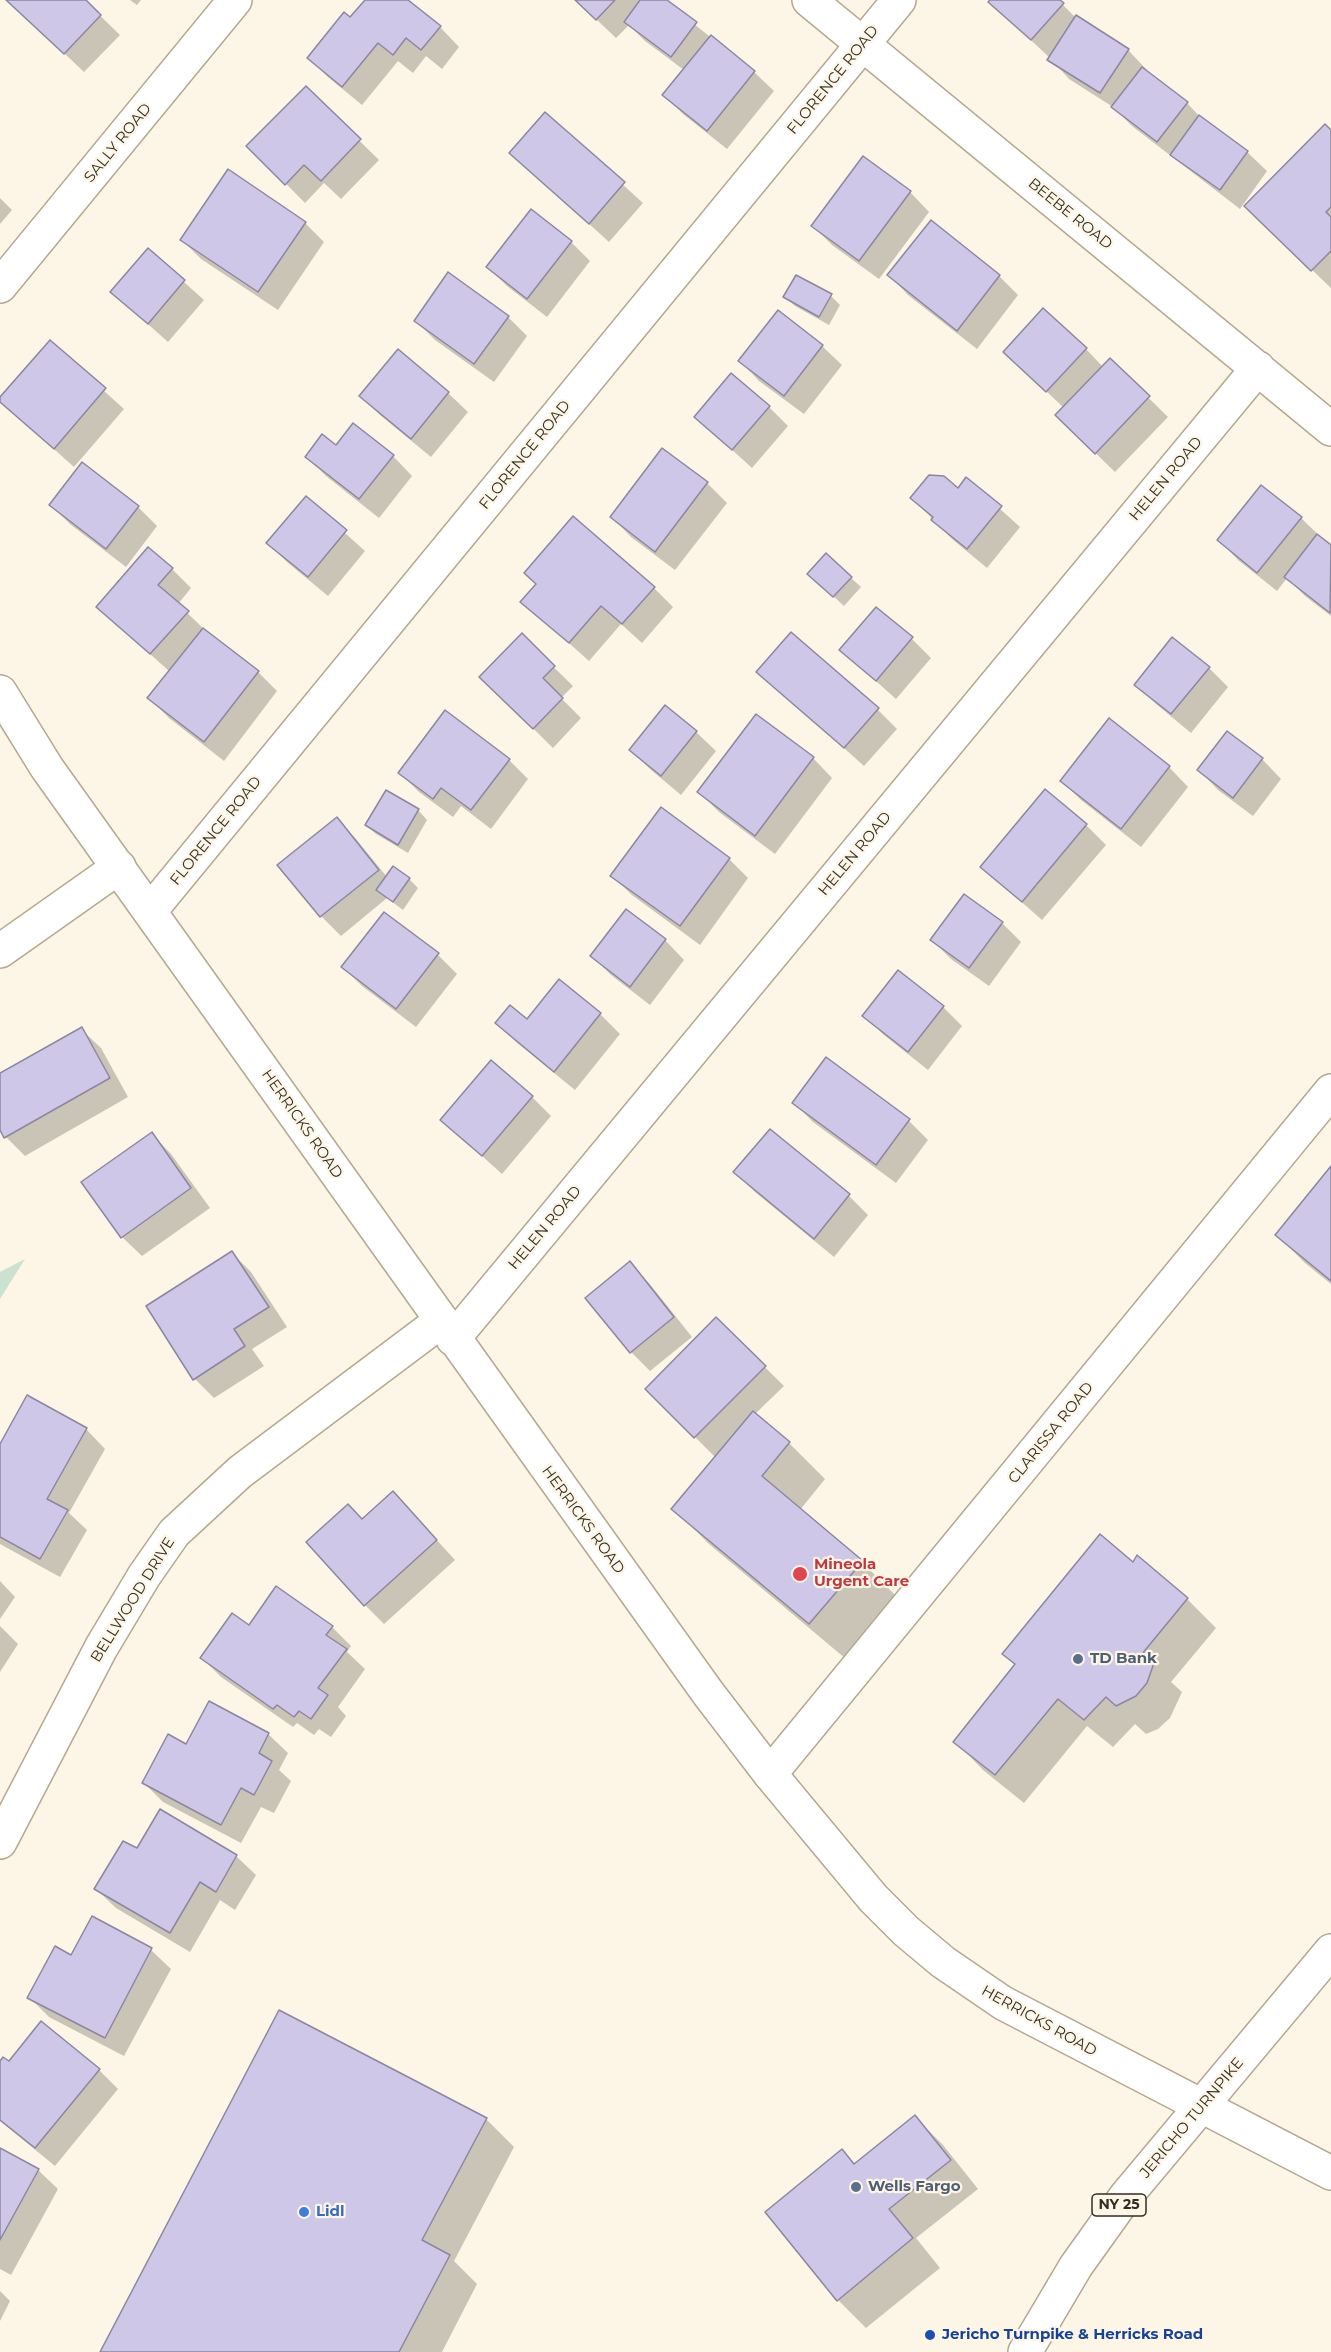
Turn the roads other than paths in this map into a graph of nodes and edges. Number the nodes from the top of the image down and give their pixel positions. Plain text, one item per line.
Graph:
1 (235, 0) edge
2 (809, 0) edge
3 (899, 0) edge
4 (863, 44) junction
5 (0, 286) edge
6 (1258, 368) junction
7 (1331, 429) edge
8 (0, 692) edge
9 (119, 867) junction
10 (150, 911) junction
11 (0, 951) edge
12 (1331, 1091) edge
13 (447, 1330) junction
14 (770, 1774) junction
15 (0, 1842) edge
16 (1331, 1951) edge
17 (1202, 2107) junction
18 (1331, 2173) edge
19 (1025, 2352) edge

1 - 5 street, SALLY ROAD
2 - 4 street, BEEBE ROAD
3 - 4 street, FLORENCE ROAD
4 - 6 street, BEEBE ROAD
4 - 10 street, FLORENCE ROAD
6 - 7 street, BEEBE ROAD
6 - 13 street, HELEN ROAD
8 - 9 street, HERRICKS ROAD
9 - 10 street, HERRICKS ROAD
9 - 11 street
10 - 13 street, HERRICKS ROAD
12 - 14 street, CLARISSA ROAD
13 - 14 street, HERRICKS ROAD
13 - 15 street, BELLWOOD DRIVE
14 - 17 street, HERRICKS ROAD
16 - 17 street, JERICHO TURNPIKE / NY 25
17 - 18 street, HERRICKS ROAD
17 - 19 street, JERICHO TURNPIKE / NY 25

